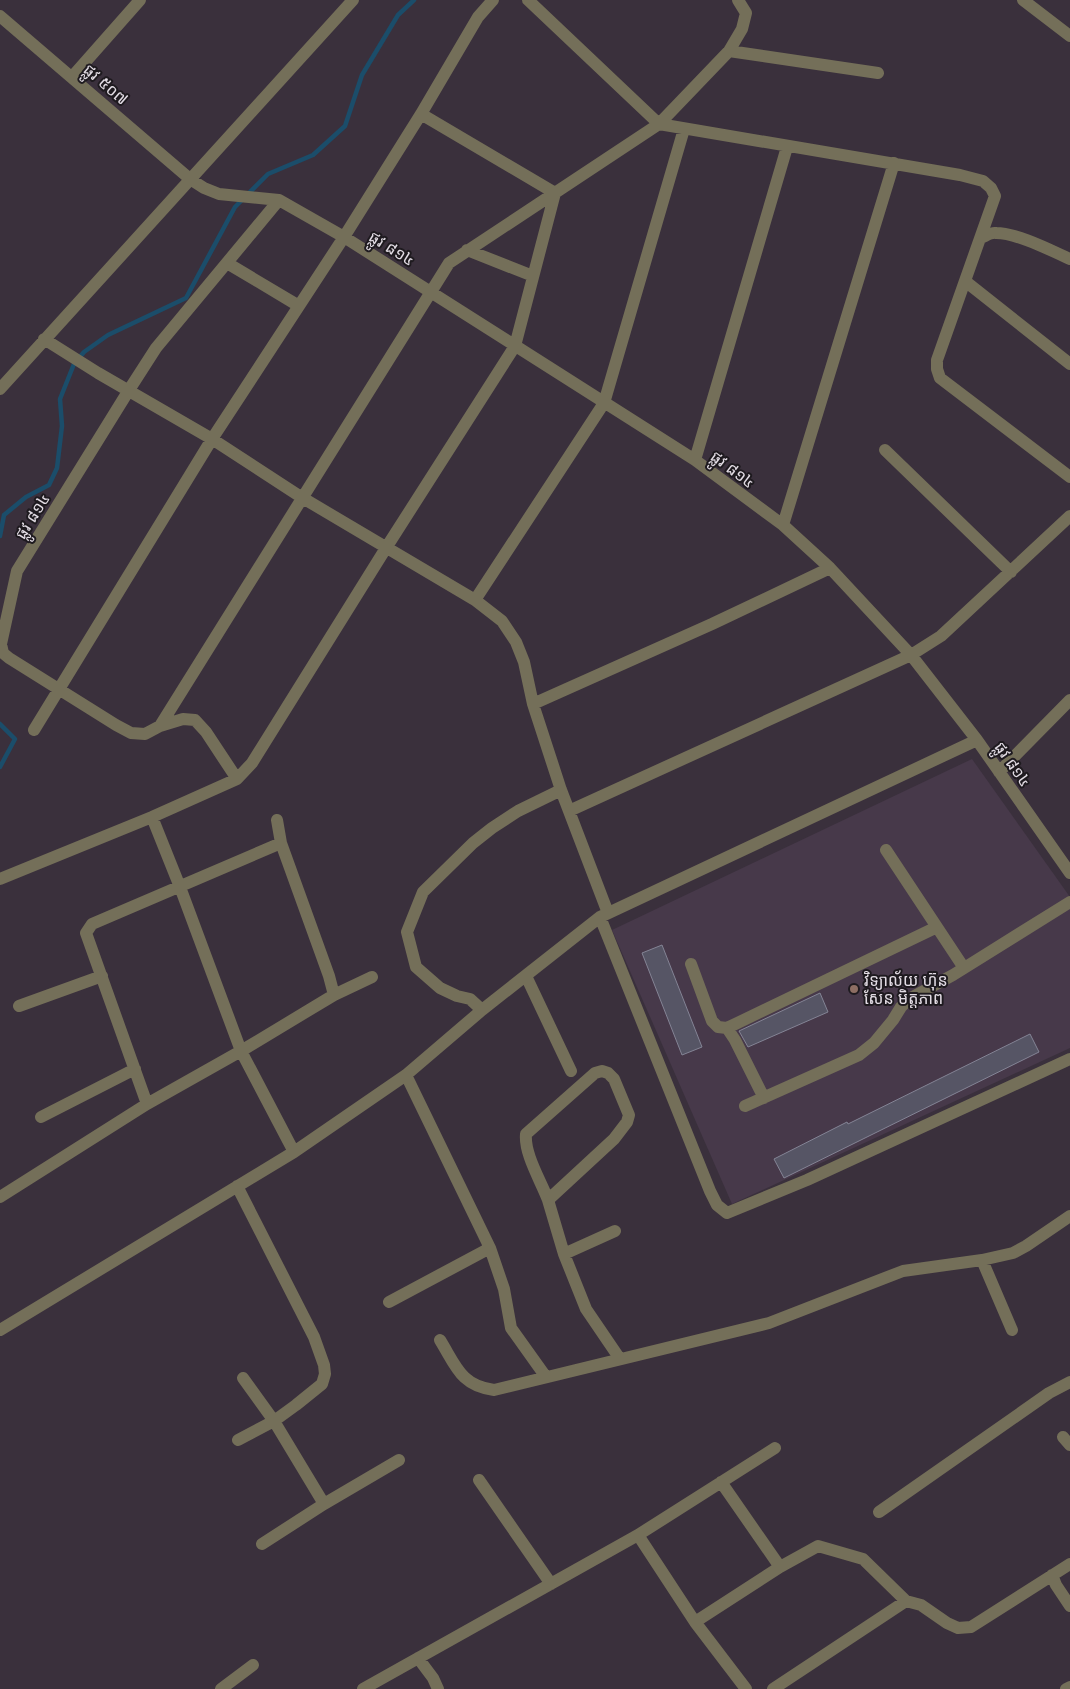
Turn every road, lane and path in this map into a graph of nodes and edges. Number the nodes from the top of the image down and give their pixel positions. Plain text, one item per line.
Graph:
1 (140, 0) edge
2 (353, 0) edge
3 (492, 0) edge
4 (528, 0) edge
5 (738, 0) edge
6 (1027, 1) edge
7 (0, 16) edge
8 (1070, 36) edge
9 (729, 52) junction
10 (878, 73) dead end
11 (72, 76) junction
12 (421, 114) junction
13 (659, 124) junction
14 (684, 129) junction
15 (787, 147) junction
16 (894, 163) junction
17 (190, 179) junction
18 (555, 193) junction
19 (219, 194) joint
20 (279, 200) junction
21 (344, 237) junction
22 (981, 238) junction
23 (467, 250) junction
24 (1070, 259) edge
25 (227, 263) junction
26 (533, 276) junction
27 (965, 282) junction
28 (430, 292) junction
29 (299, 306) junction
30 (44, 339) junction
31 (515, 346) junction
32 (1070, 364) edge
33 (0, 389) edge
34 (129, 390) junction
35 (604, 403) junction
36 (212, 439) junction
37 (886, 450) dead end
38 (695, 460) junction
39 (1070, 477) edge
40 (301, 497) junction
41 (1070, 516) edge
42 (782, 525) junction
43 (386, 548) junction
44 (830, 568) junction
45 (1011, 572) junction
46 (475, 600) junction
47 (912, 655) junction
48 (60, 689) junction
49 (1070, 700) edge
50 (532, 704) junction
51 (160, 726) junction
52 (34, 730) dead end
53 (977, 740) junction
54 (999, 772) junction
55 (238, 779) junction
56 (561, 790) junction
57 (569, 812) junction
58 (152, 817) junction
59 (277, 820) dead end
60 (281, 843) junction
61 (886, 850) dead end
62 (1068, 866) edge
63 (0, 879) edge
64 (180, 887) junction
65 (1070, 902) edge
66 (604, 915) junction
67 (937, 927) junction
68 (690, 964) dead end
69 (964, 968) junction
70 (102, 976) junction
71 (526, 976) junction
72 (372, 977) dead end
73 (334, 995) junction
74 (19, 1006) dead end
75 (482, 1010) junction
76 (727, 1028) junction
77 (241, 1051) junction
78 (1070, 1060) edge
79 (134, 1069) junction
80 (571, 1071) dead end
81 (406, 1075) junction
82 (764, 1098) junction
83 (147, 1104) junction
84 (745, 1106) dead end
85 (41, 1117) dead end
86 (294, 1152) junction
87 (237, 1186) junction
88 (0, 1198) edge
89 (548, 1200) junction
90 (1070, 1216) edge
91 (615, 1231) dead end
92 (490, 1248) junction
93 (564, 1254) junction
94 (982, 1260) junction
95 (389, 1302) dead end
96 (0, 1330) edge
97 (1012, 1330) dead end
98 (440, 1340) dead end
99 (620, 1359) junction
100 (546, 1377) junction
101 (243, 1378) dead end
102 (1070, 1382) edge
103 (274, 1421) junction
104 (238, 1440) dead end
105 (775, 1448) dead end
106 (399, 1460) dead end
107 (479, 1480) dead end
108 (721, 1482) junction
109 (324, 1504) junction
110 (879, 1512) dead end
111 (638, 1535) junction
112 (262, 1544) dead end
113 (1070, 1564) edge
114 (780, 1567) junction
115 (1052, 1575) junction
116 (551, 1584) junction
117 (906, 1601) junction
118 (1070, 1606) edge
119 (694, 1622) junction
120 (418, 1658) junction
121 (253, 1665) dead end
122 (1070, 1687) edge
123 (221, 1689) edge
124 (363, 1689) edge
125 (438, 1689) edge
126 (746, 1689) edge
127 (773, 1689) edge
128 (1066, 1689) edge

1 - 11 street
2 - 17 street
3 - 12 street
4 - 13 street
5 - 9 street
6 - 8 street
7 - 11 street, ផ្លូវ ៥០៧
9 - 10 street
9 - 13 street
11 - 17 street, ផ្លូវ ៥០៧
12 - 18 street
12 - 21 street
13 - 14 street
13 - 18 street
14 - 15 street
14 - 35 street
15 - 16 street
15 - 38 street
16 - 22 street
16 - 42 street
17 - 19 street, ផ្លូវ ៥០៧
17 - 30 street
18 - 23 street
18 - 26 street
19 - 20 street, ផ្លូវ ៨១៤
20 - 21 street, ផ្លូវ ៨១៤
20 - 25 street, ផ្លូវ ៨១៤
21 - 28 street, ផ្លូវ ៨១៤
21 - 29 street
22 - 24 street
22 - 27 street
23 - 26 street
23 - 28 street
25 - 29 street
25 - 34 street, ផ្លូវ ៨១៤
26 - 31 street
27 - 32 street
27 - 39 street
28 - 31 street, ផ្លូវ ៨១៤
28 - 40 street
29 - 36 street
30 - 33 street
30 - 34 street
31 - 35 street, ផ្លូវ ៨១៤
31 - 43 street
34 - 36 street
34 - 48 street, ផ្លូវ ៨១៤
35 - 38 street, ផ្លូវ ៨១៤
35 - 46 street
36 - 40 street
36 - 48 street
37 - 45 street
38 - 42 street, ផ្លូវ ៨១៤
40 - 43 street
40 - 51 street
41 - 45 street
42 - 44 street, ផ្លូវ ៨១៤
43 - 46 street
43 - 55 street
44 - 47 street, ផ្លូវ ៨១៤
44 - 50 street
45 - 47 street
46 - 50 street
47 - 53 street, ផ្លូវ ៨១៤
47 - 57 street
48 - 51 street, ផ្លូវ ៨១៤
48 - 52 street
49 - 54 street
50 - 56 street
51 - 55 street, ផ្លូវ ៨១៤
53 - 54 street, ផ្លូវ ៨១៤
53 - 66 street
54 - 62 street, ផ្លូវ ៨១៤
55 - 58 street
56 - 57 street
56 - 75 street
57 - 66 street
58 - 63 street
58 - 64 street
59 - 60 street
60 - 64 street
60 - 73 street
61 - 67 street
64 - 70 street
64 - 77 street
65 - 69 street
66 - 71 street
66 - 78 street
67 - 69 street
67 - 76 street
68 - 76 street
69 - 82 street
70 - 74 street
70 - 79 street
71 - 75 street
71 - 80 street
72 - 73 street
73 - 77 street
75 - 81 street
76 - 82 street
77 - 83 street
77 - 86 street
79 - 83 street
79 - 85 street
81 - 86 street
81 - 92 street
82 - 84 street
83 - 88 street
86 - 87 street
87 - 96 street
87 - 103 street
89 - 89 street
89 - 93 street
90 - 94 street
91 - 93 street
92 - 95 street
92 - 100 street
93 - 99 street
94 - 97 street
94 - 99 street
98 - 100 street
99 - 100 street
101 - 103 street
102 - 110 street
103 - 104 street
103 - 109 street
105 - 108 street
106 - 109 street
107 - 116 street
108 - 111 street
108 - 114 street
109 - 112 street
111 - 116 street
111 - 119 street
113 - 115 street
114 - 117 street
114 - 119 street
115 - 117 street
115 - 118 street
116 - 120 street
117 - 127 street
119 - 126 street
120 - 124 street
120 - 125 street
121 - 123 street
122 - 128 street

